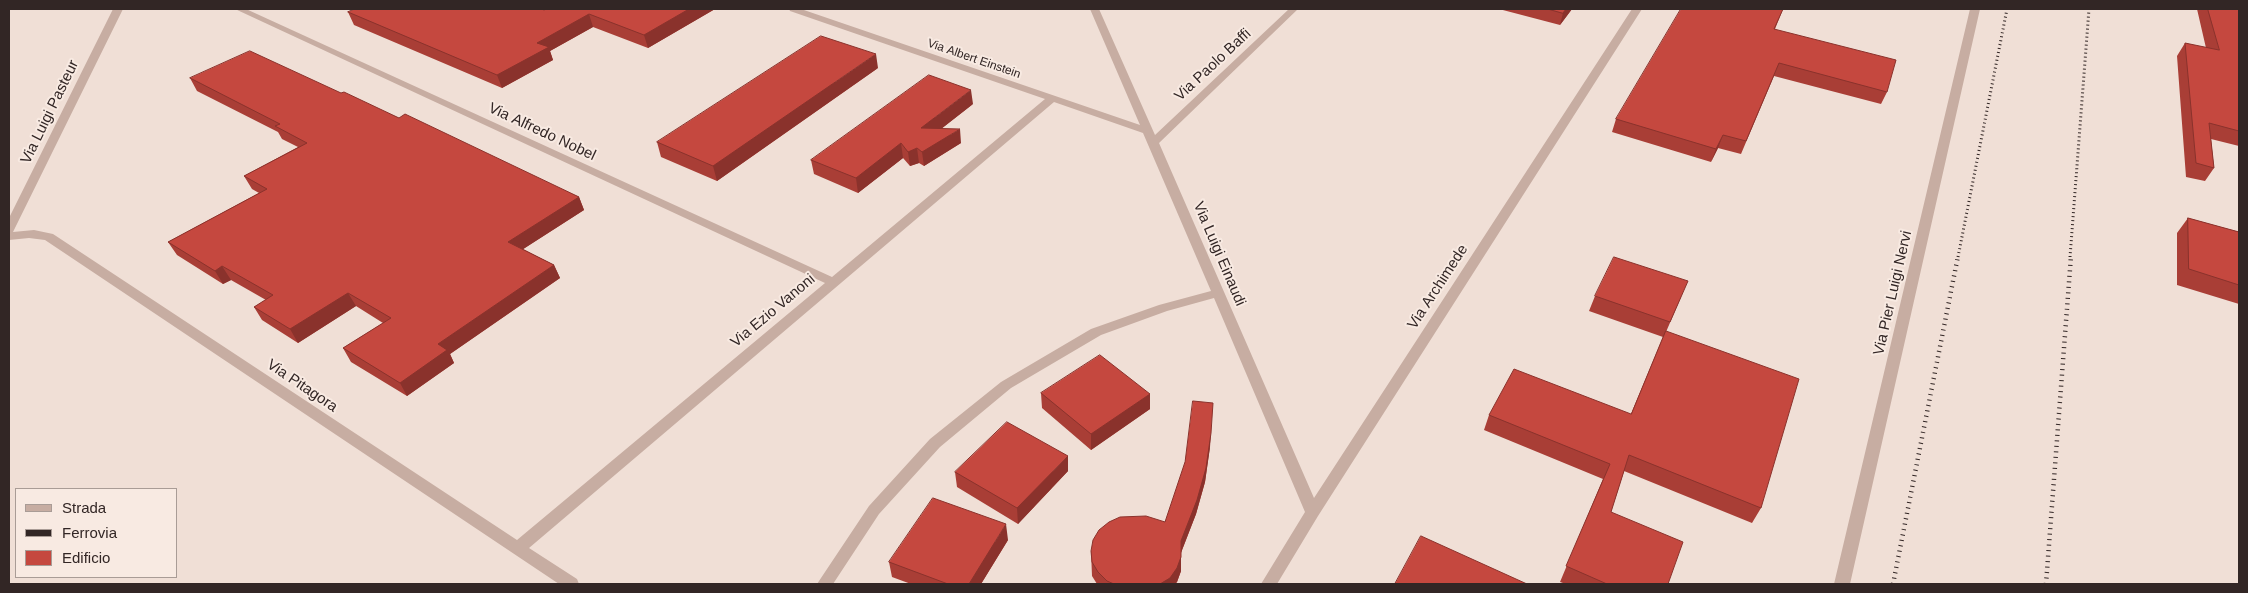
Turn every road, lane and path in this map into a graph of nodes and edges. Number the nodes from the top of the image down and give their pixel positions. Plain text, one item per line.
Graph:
1 (118, 9) edge
2 (239, 9) edge
3 (793, 9) edge
4 (1095, 9) edge
5 (1294, 9) edge
6 (1636, 9) edge
7 (1976, 9) edge
8 (1051, 99) junction
9 (1151, 137) junction
10 (9, 230) edge
11 (9, 236) edge
12 (833, 282) junction
13 (1218, 293) junction
14 (1313, 512) junction
15 (516, 549) junction
16 (571, 584) edge
17 (824, 584) edge
18 (1269, 584) edge
19 (1842, 584) edge

1 - 10 street, Via Luigi Pasteur
2 - 12 street, Via Alfredo Nobel
3 - 8 street, Via Albert Einstein
4 - 9 street, Via Luigi Einaudi
5 - 9 street, Via Paolo Baffi
6 - 14 street, Via Archimede
7 - 19 street, Via Pier Luigi Nervi
8 - 9 street, Via Albert Einstein
8 - 12 street, Via Ezio Vanoni
9 - 13 street, Via Luigi Einaudi
11 - 15 street, Via Pitagora
12 - 15 street, Via Ezio Vanoni
13 - 14 street, Via Luigi Einaudi
13 - 17 street
14 - 18 street, Via Archimede
15 - 16 street, Via Pitagora

